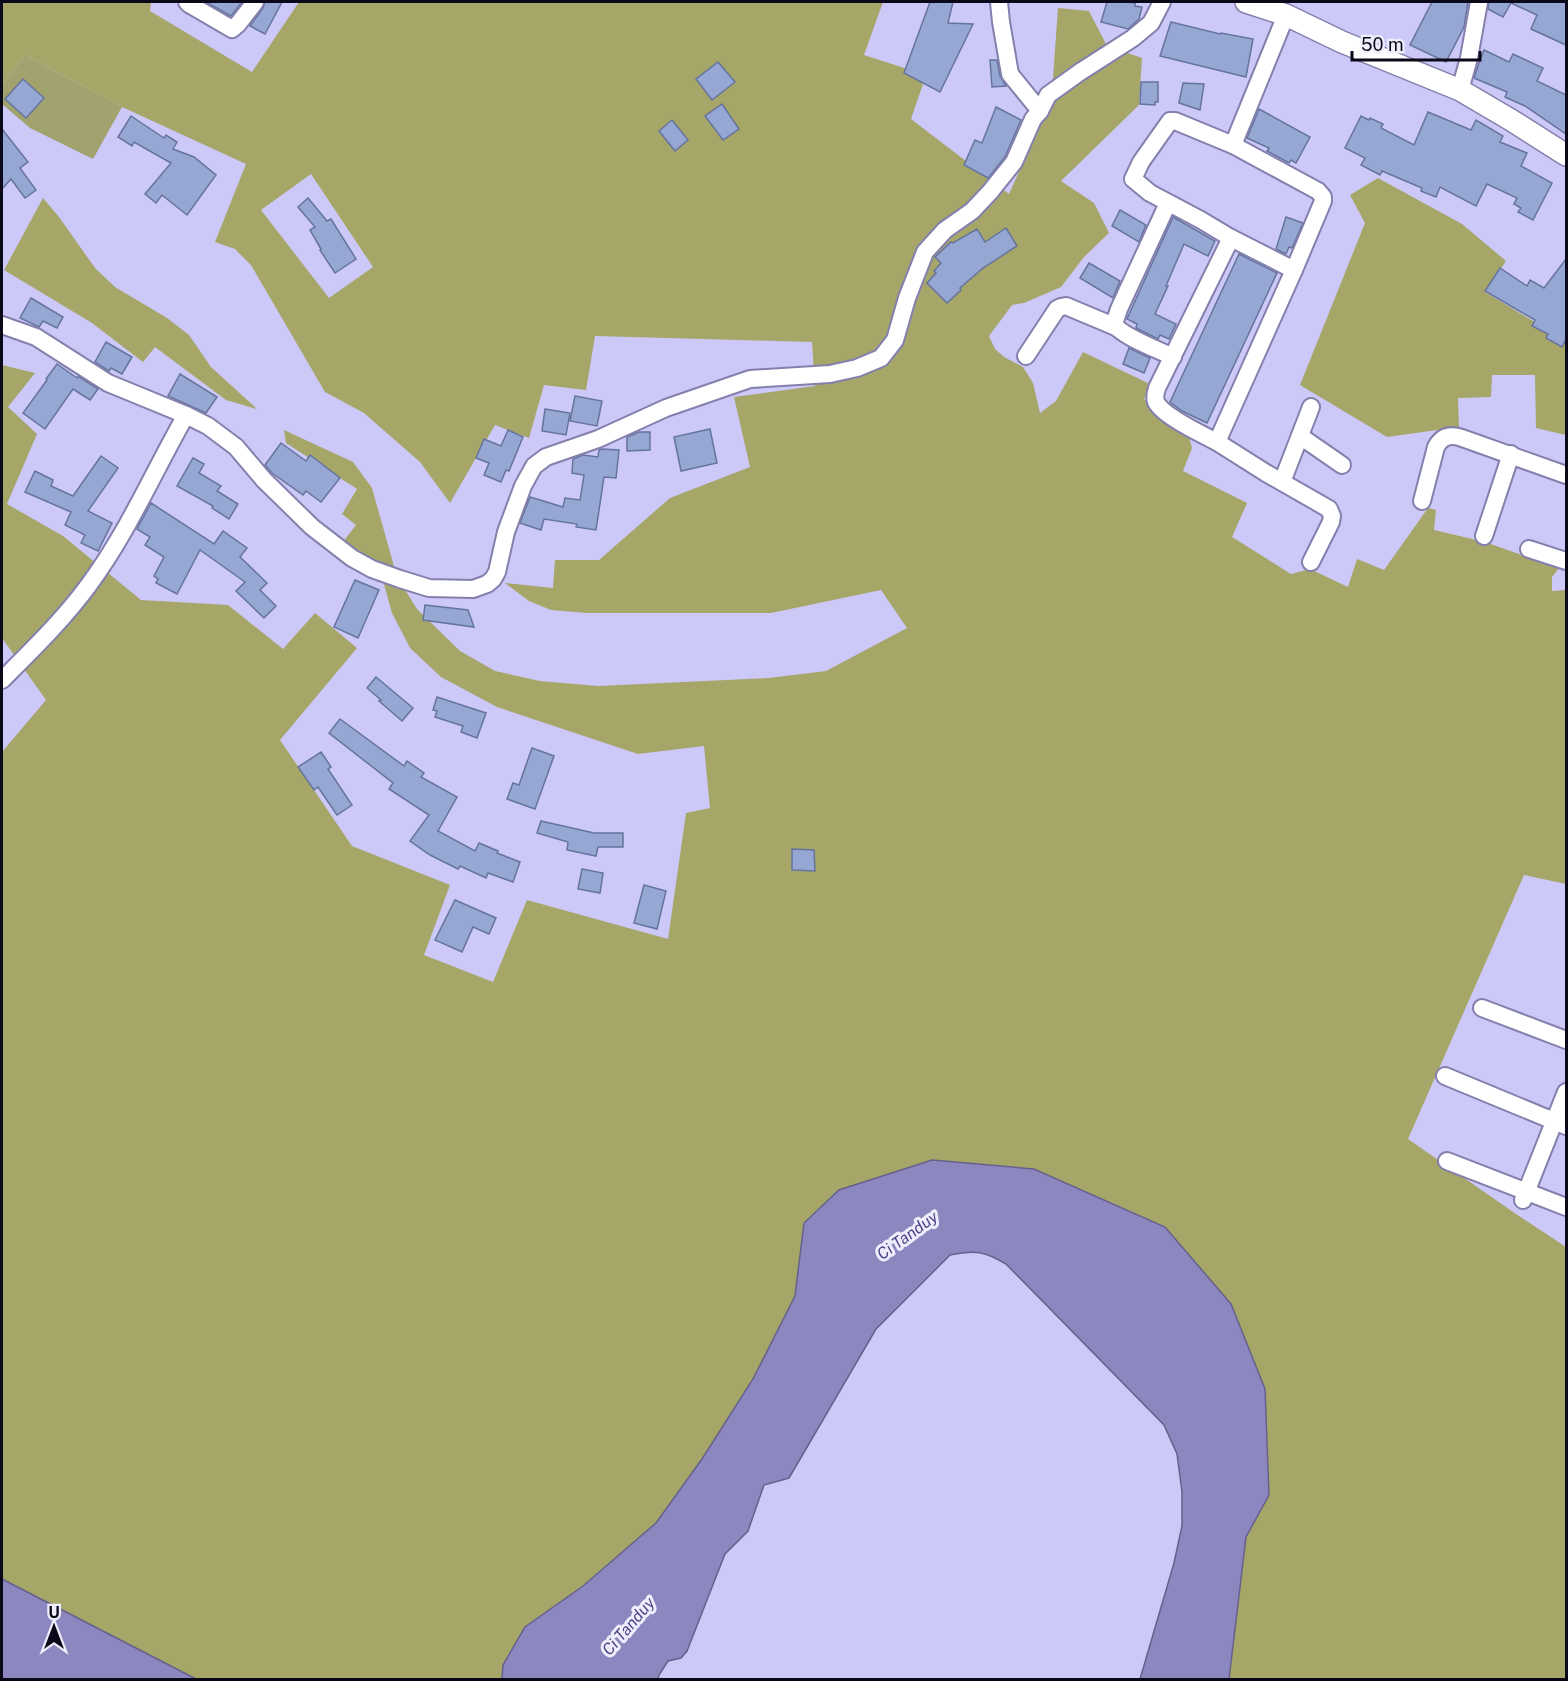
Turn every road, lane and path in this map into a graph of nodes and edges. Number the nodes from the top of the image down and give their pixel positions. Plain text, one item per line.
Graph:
1 (187, 2) edge
2 (255, 2) edge
3 (999, 2) edge
4 (1162, 2) edge
5 (1246, 2) edge
6 (1479, 2) edge
7 (1286, 15) junction
8 (1460, 90) junction
9 (1040, 111) junction
10 (1233, 145) junction
11 (1566, 155) edge
12 (1168, 203) junction
13 (1231, 238) junction
14 (1294, 270) junction
15 (2, 325) edge
16 (1116, 327) junction
17 (1026, 356) dead end
18 (1173, 357) junction
19 (1311, 407) dead end
20 (186, 415) junction
21 (1300, 436) junction
22 (1217, 442) junction
23 (1511, 454) junction
24 (1342, 465) dead end
25 (1566, 475) edge
26 (1282, 482) junction
27 (1422, 501) dead end
28 (1484, 536) dead end
29 (1529, 549) dead end
30 (1566, 561) edge
31 (1311, 562) dead end
32 (2, 680) edge
33 (1482, 1008) dead end
34 (1566, 1040) edge
35 (1444, 1076) dead end
36 (1566, 1092) edge
37 (1561, 1124) edge
38 (1447, 1161) dead end
39 (1525, 1196) junction
40 (1566, 1207) edge

1 - 2 street
3 - 9 street
4 - 9 street
5 - 7 street
6 - 8 street
7 - 8 street
7 - 10 street
8 - 11 street
9 - 20 street
10 - 12 street
10 - 14 street
12 - 13 street
12 - 16 street
13 - 14 street
13 - 18 street
14 - 22 street
15 - 20 street
16 - 17 street
16 - 18 street
18 - 22 street
19 - 21 street
20 - 32 street
21 - 24 street
21 - 26 street
22 - 26 street
23 - 25 street
23 - 27 street
23 - 28 street
26 - 31 street
29 - 30 street
33 - 34 street
35 - 37 street
36 - 37 street
37 - 39 street
38 - 39 street
39 - 40 street

